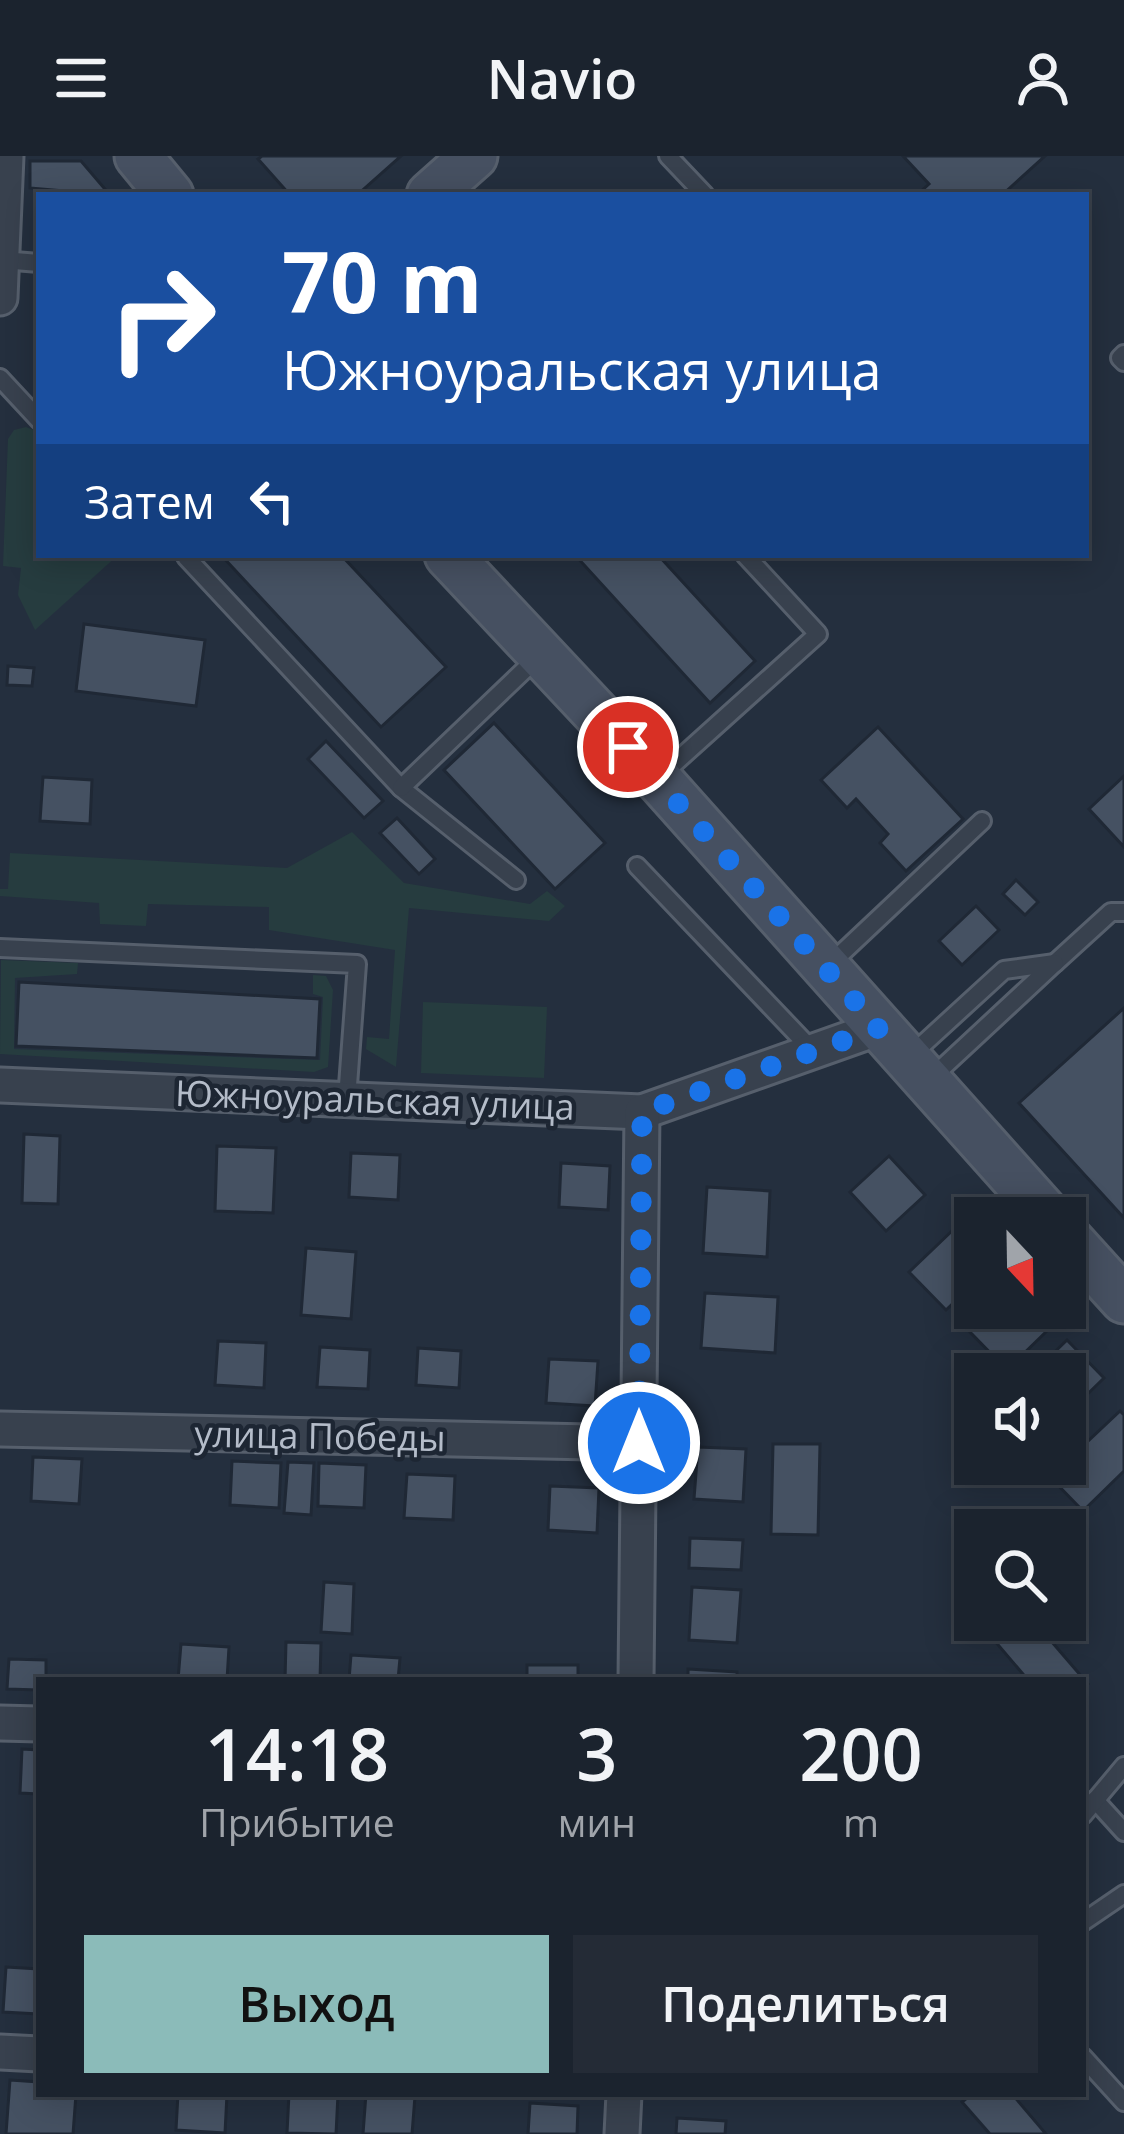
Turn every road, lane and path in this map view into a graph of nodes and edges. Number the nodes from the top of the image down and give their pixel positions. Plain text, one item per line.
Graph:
1 (6, 156) edge
2 (138, 156) edge
3 (474, 156) edge
4 (668, 156) edge
5 (168, 192) edge
6 (433, 192) edge
7 (702, 192) edge
8 (2, 260) edge
9 (36, 263) edge
10 (0, 298) edge
11 (0, 378) edge
12 (36, 417) edge
13 (187, 558) edge
14 (451, 558) edge
15 (748, 558) edge
16 (541, 654) junction
17 (658, 778) junction
18 (401, 788) junction
19 (982, 821) dead end
20 (637, 866) dead end
21 (517, 880) dead end
22 (1124, 912) edge
23 (0, 948) edge
24 (1055, 963) junction
25 (826, 968) junction
26 (813, 1051) junction
27 (905, 1056) junction
28 (0, 1085) edge
29 (347, 1099) junction
30 (642, 1112) junction
31 (1031, 1197) edge
32 (1086, 1257) edge
33 (1124, 1300) edge
34 (0, 1429) edge
35 (639, 1443) junction
36 (636, 1677) edge
37 (0, 1723) edge
38 (36, 1724) edge
39 (1124, 1766) edge
40 (1095, 1800) junction
41 (1086, 1812) edge
42 (1124, 1832) edge
43 (1124, 1894) edge
44 (1086, 1920) edge
45 (0, 2052) edge
46 (36, 2054) edge
47 (1086, 2060) edge
48 (624, 2097) edge
49 (1124, 2102) edge
50 (622, 2134) edge

1 - 8 street
2 - 5 street
3 - 6 street
4 - 7 lane
8 - 9 lane
8 - 10 street
11 - 12 lane
13 - 18 lane
14 - 16 street
15 - 17 lane
16 - 17 street
16 - 18 lane
17 - 25 street
18 - 21 lane
19 - 25 lane
20 - 26 lane
22 - 24 lane
23 - 29 lane
24 - 27 lane
24 - 27 lane
25 - 27 street
26 - 27 street, Южноуральская улица
26 - 30 street, Южноуральская улица
27 - 31 street
28 - 29 street, Южноуральская улица
29 - 30 street, Южноуральская улица
30 - 35 street
32 - 33 street
34 - 35 street, улица Победы
35 - 36 street
37 - 38 street
39 - 40 lane
40 - 41 lane
40 - 42 lane
43 - 44 lane
45 - 46 street
47 - 49 lane
48 - 50 street

